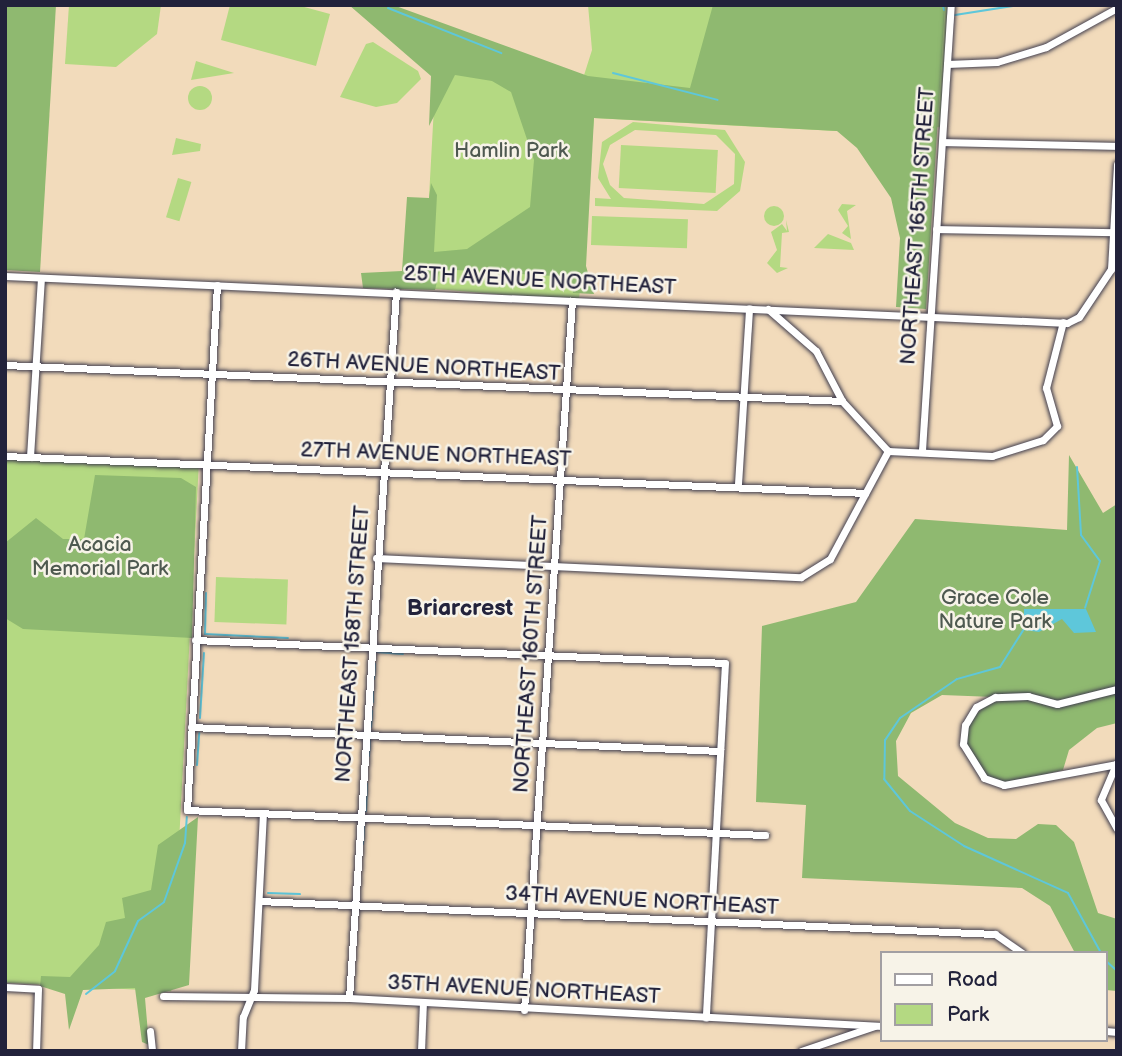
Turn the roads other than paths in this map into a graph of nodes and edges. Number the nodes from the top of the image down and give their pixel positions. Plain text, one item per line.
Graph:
1 (951, 5) edge
2 (1117, 8) edge
3 (947, 64) junction
4 (943, 142) junction
5 (1117, 146) edge
6 (1117, 164) edge
7 (936, 229) junction
8 (1112, 232) junction
9 (1114, 269) edge
10 (5, 276) edge
11 (41, 278) junction
12 (217, 285) junction
13 (396, 292) junction
14 (572, 301) junction
15 (749, 308) junction
16 (768, 309) junction
17 (927, 315) junction
18 (1063, 322) junction
19 (5, 365) edge
20 (36, 366) junction
21 (211, 374) junction
22 (389, 382) junction
23 (566, 391) junction
24 (744, 397) junction
25 (842, 401) junction
26 (922, 450) junction
27 (888, 451) junction
28 (5, 456) edge
29 (30, 457) junction
30 (205, 463) junction
31 (382, 471) junction
32 (561, 478) junction
33 (738, 484) junction
34 (865, 493) junction
35 (376, 558) junction
36 (555, 567) junction
37 (195, 640) junction
38 (370, 648) junction
39 (549, 656) junction
40 (1117, 689) edge
41 (191, 727) junction
42 (364, 734) junction
43 (543, 740) junction
44 (720, 751) junction
45 (1116, 764) edge
46 (263, 813) junction
47 (358, 817) junction
48 (537, 826) junction
49 (1117, 829) edge
50 (716, 833) junction
51 (765, 835) dead end
52 (259, 901) junction
53 (354, 906) junction
54 (531, 913) junction
55 (711, 923) junction
56 (1020, 951) edge
57 (5, 987) edge
58 (163, 996) dead end
59 (252, 996) junction
60 (349, 998) junction
61 (423, 1002) junction
62 (524, 1010) junction
63 (706, 1017) junction
64 (879, 1026) edge
65 (150, 1031) dead end
66 (419, 1048) edge
67 (36, 1051) edge
68 (152, 1051) edge
69 (241, 1051) edge
70 (801, 1051) edge

1 - 3 street, NORTHEAST 165TH STREET
2 - 3 street
3 - 4 street, NORTHEAST 165TH STREET
4 - 5 street
4 - 7 street, NORTHEAST 165TH STREET
6 - 8 street
7 - 8 street
7 - 17 street, NORTHEAST 165TH STREET
8 - 9 street
9 - 18 street, 25TH AVENUE NORTHEAST
10 - 11 street, 25TH AVENUE NORTHEAST
11 - 12 street, 25TH AVENUE NORTHEAST
11 - 20 street
12 - 13 street, 25TH AVENUE NORTHEAST
12 - 21 street
13 - 14 street, 25TH AVENUE NORTHEAST
13 - 22 street, NORTHEAST 158TH STREET
14 - 15 street, 25TH AVENUE NORTHEAST
14 - 23 street, NORTHEAST 160TH STREET
15 - 16 street, 25TH AVENUE NORTHEAST
15 - 24 street
16 - 17 street, 25TH AVENUE NORTHEAST
16 - 25 street
17 - 18 street, 25TH AVENUE NORTHEAST
17 - 26 street, NORTHEAST 165TH STREET
18 - 26 street
19 - 20 street, 26TH AVENUE NORTHEAST
20 - 21 street, 26TH AVENUE NORTHEAST
20 - 29 street
21 - 22 street, 26TH AVENUE NORTHEAST
21 - 30 street
22 - 23 street, 26TH AVENUE NORTHEAST
22 - 31 street, NORTHEAST 158TH STREET
23 - 24 street, 26TH AVENUE NORTHEAST
23 - 32 street, NORTHEAST 160TH STREET
24 - 25 street, 26TH AVENUE NORTHEAST
24 - 33 street
25 - 27 street
26 - 27 street
27 - 34 street
28 - 29 street, 27TH AVENUE NORTHEAST
29 - 30 street, 27TH AVENUE NORTHEAST
30 - 31 street, 27TH AVENUE NORTHEAST
30 - 37 street
31 - 32 street, 27TH AVENUE NORTHEAST
31 - 35 street, NORTHEAST 158TH STREET
32 - 33 street, 27TH AVENUE NORTHEAST
32 - 36 street, NORTHEAST 160TH STREET
33 - 34 street, 27TH AVENUE NORTHEAST
34 - 36 street
35 - 36 street
35 - 38 street, NORTHEAST 158TH STREET
36 - 39 street, NORTHEAST 160TH STREET
37 - 38 street
37 - 41 street
38 - 39 street
38 - 42 street, NORTHEAST 158TH STREET
39 - 43 street, NORTHEAST 160TH STREET
39 - 44 street
40 - 45 street
41 - 42 street
41 - 46 street
42 - 43 street
42 - 47 street, NORTHEAST 158TH STREET
43 - 44 street
43 - 48 street, NORTHEAST 160TH STREET
44 - 50 street
45 - 49 street
46 - 47 street
46 - 52 street
47 - 48 street
47 - 53 street, NORTHEAST 158TH STREET
48 - 50 street
48 - 54 street, NORTHEAST 160TH STREET
50 - 51 street
50 - 55 street
52 - 53 street, 34TH AVENUE NORTHEAST
52 - 59 street
53 - 54 street, 34TH AVENUE NORTHEAST
53 - 60 street, NORTHEAST 158TH STREET
54 - 55 street, 34TH AVENUE NORTHEAST
54 - 62 street, NORTHEAST 160TH STREET
55 - 56 street, 34TH AVENUE NORTHEAST
55 - 63 street
57 - 67 street
58 - 59 street, 35TH AVENUE NORTHEAST
59 - 60 street, 35TH AVENUE NORTHEAST
59 - 69 street
60 - 61 street, 35TH AVENUE NORTHEAST
61 - 62 street, 35TH AVENUE NORTHEAST
61 - 66 street
62 - 63 street, 35TH AVENUE NORTHEAST
63 - 64 street, 35TH AVENUE NORTHEAST
64 - 70 street
65 - 68 street

